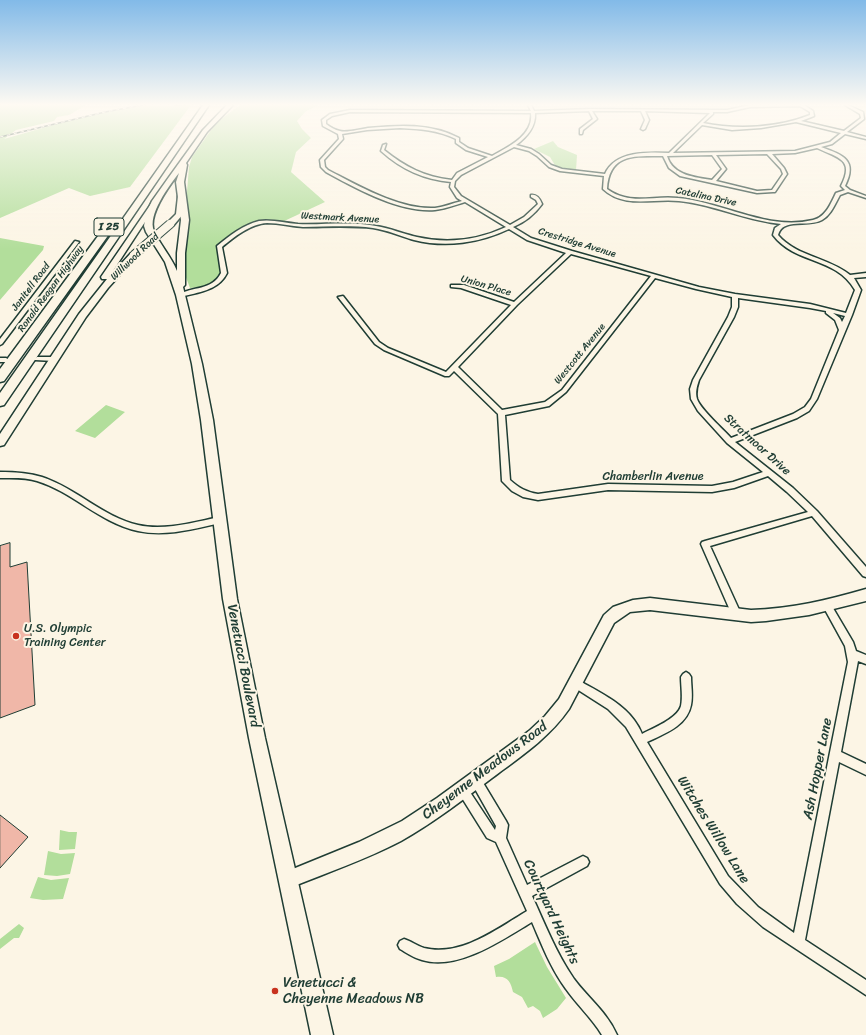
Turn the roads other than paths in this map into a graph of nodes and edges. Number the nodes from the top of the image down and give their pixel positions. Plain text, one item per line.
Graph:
1 (161, 153) edge
2 (172, 153) edge
3 (190, 153) edge
4 (328, 153) edge
5 (385, 153) edge
6 (480, 153) edge
7 (498, 153) edge
8 (535, 153) edge
9 (700, 153) edge
10 (713, 153) edge
11 (769, 153) edge
12 (833, 153) edge
13 (665, 154) junction
14 (671, 154) joint
15 (491, 157) junction
16 (186, 159) junction
17 (146, 174) dead end
18 (605, 175) junction
19 (453, 181) junction
20 (713, 182) junction
21 (848, 191) junction
22 (181, 196) junction
23 (533, 196) dead end
24 (866, 197) edge
25 (156, 201) junction
26 (465, 201) junction
27 (113, 221) dead end
28 (784, 224) junction
29 (508, 228) junction
30 (77, 242) dead end
31 (570, 252) junction
32 (866, 275) edge
33 (654, 276) junction
34 (849, 277) junction
35 (453, 286) dead end
36 (181, 295) junction
37 (735, 296) junction
38 (341, 297) dead end
39 (515, 304) junction
40 (810, 306) junction
41 (849, 315) junction
42 (82, 316) junction
43 (842, 331) junction
44 (0, 343) edge
45 (37, 359) dead end
46 (54, 359) junction
47 (455, 368) junction
48 (0, 378) edge
49 (0, 402) edge
50 (501, 413) junction
51 (730, 441) junction
52 (0, 442) edge
53 (769, 473) junction
54 (0, 475) edge
55 (814, 513) junction
56 (220, 520) junction
57 (866, 573) edge
58 (866, 596) edge
59 (827, 606) junction
60 (736, 614) junction
61 (852, 654) junction
62 (866, 660) edge
63 (686, 678) dead end
64 (576, 683) junction
65 (640, 740) junction
66 (835, 755) junction
67 (866, 770) edge
68 (475, 780) junction
69 (462, 790) junction
70 (500, 838) junction
71 (583, 862) dead end
72 (289, 879) junction
73 (525, 893) junction
74 (534, 914) junction
75 (798, 943) junction
76 (404, 945) dead end
77 (866, 988) edge
78 (322, 1035) edge
79 (610, 1035) edge

1 - 17 highway
2 - 49 highway, Ronald Reagan Highway / I 25
3 - 16 main road, Venetucci Boulevard
4 - 26 street
5 - 19 street
6 - 15 street
7 - 15 street
8 - 18 street
9 - 14 street
10 - 20 street
11 - 20 street
12 - 21 street
13 - 14 street
13 - 18 street
13 - 20 street
15 - 19 street
16 - 22 main road, Venetucci Boulevard
16 - 25 main road, Venetucci Boulevard
18 - 28 street, Catalina Drive
19 - 26 street, Crestridge Avenue
21 - 24 street
21 - 28 street
22 - 36 main road, Venetucci Boulevard
22 - 42 street, Willwood Road, bridge
23 - 29 street, Westmark Avenue
25 - 36 main road, Venetucci Boulevard
25 - 42 street, Willwood Road
26 - 29 street, Crestridge Avenue
27 - 48 highway, Ronald Reagan Highway / I 25
28 - 34 street
29 - 31 street, Crestridge Avenue
29 - 36 street, Westmark Avenue
30 - 44 street, Janitell Road
31 - 33 street, Crestridge Avenue
31 - 39 street
32 - 34 street
33 - 37 street, Crestridge Avenue
33 - 50 street, Westcott Avenue
34 - 41 street
35 - 39 street, Union Place
36 - 56 main road, Venetucci Boulevard
37 - 40 street, Crestridge Avenue
37 - 51 street, Stratmoor Drive
38 - 47 street
39 - 47 street
40 - 41 street, Crestridge Avenue
40 - 43 street, Crestridge Avenue
41 - 43 street
42 - 46 street, Willwood Road
43 - 51 street
45 - 46 street
46 - 52 street, Willwood Road
47 - 50 street
50 - 53 street, Chamberlin Avenue
51 - 53 street, Stratmoor Drive
53 - 55 street, Stratmoor Drive
54 - 56 street
55 - 57 street, Stratmoor Drive
55 - 60 street
56 - 72 main road, Venetucci Boulevard
58 - 59 street, Cheyenne Meadows Road
59 - 60 street, Cheyenne Meadows Road
59 - 61 street, Ash Hopper Lane
60 - 64 street, Cheyenne Meadows Road
61 - 62 street
61 - 66 street, Ash Hopper Lane
63 - 65 street
64 - 65 street, Witches Willow Lane
64 - 68 street, Cheyenne Meadows Road
65 - 75 street, Witches Willow Lane
66 - 67 street
66 - 75 street, Ash Hopper Lane
68 - 69 street, Cheyenne Meadows Road
68 - 70 street, Courtyard Heights
69 - 70 street, Courtyard Heights
69 - 72 street, Cheyenne Meadows Road
70 - 73 street, Courtyard Heights
71 - 73 street
72 - 78 main road, Venetucci Boulevard
73 - 74 street, Courtyard Heights
74 - 76 street
74 - 79 street, Courtyard Heights
75 - 77 street, Witches Willow Lane

